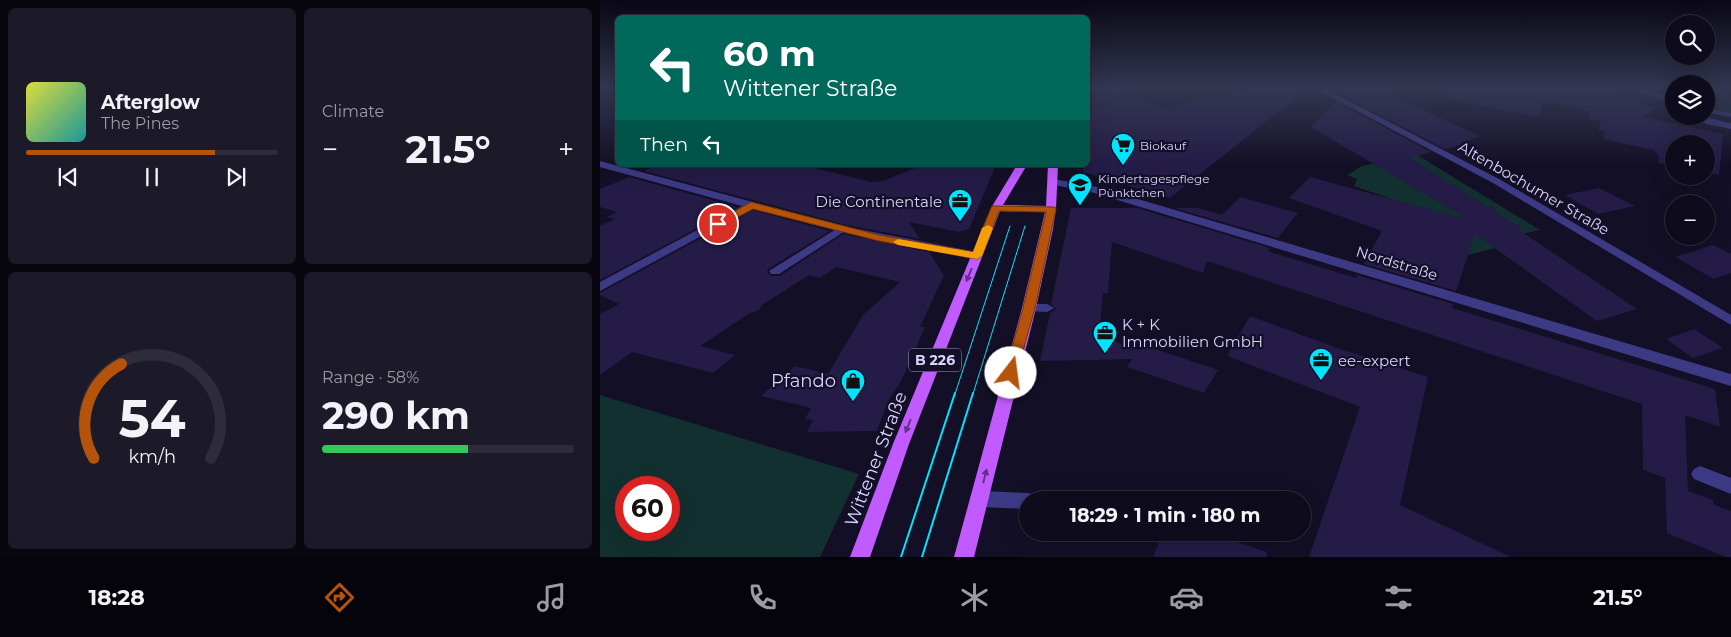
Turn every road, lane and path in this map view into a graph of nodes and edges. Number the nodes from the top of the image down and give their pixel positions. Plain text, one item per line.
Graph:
1 (1368, 114) edge
2 (1715, 123) edge
3 (1731, 126) edge
4 (600, 164) edge
5 (1021, 167) edge
6 (1053, 167) edge
7 (1053, 182) junction
8 (751, 205) junction
9 (996, 208) junction
10 (1051, 209) junction
11 (842, 229) junction
12 (977, 256) junction
13 (775, 271) dead end
14 (600, 286) edge
15 (1029, 308) junction
16 (1047, 308) dead end
17 (1731, 321) edge
18 (1731, 380) edge
19 (1700, 474) dead end
20 (1731, 486) edge
21 (979, 499) junction
22 (1019, 501) edge
23 (860, 557) edge
24 (964, 557) edge

1 - 17 street, Altenbochumer Straße
2 - 3 street
4 - 8 street
5 - 9 main road, Wittener Straße / B 226
6 - 7 main road
7 - 10 main road
7 - 18 street, Nordstraße
8 - 11 street
8 - 14 street
9 - 10 main road
9 - 12 main road, Wittener Straße / B 226
10 - 15 main road
11 - 12 street
11 - 13 street
12 -> 23 main road, Wittener Straße / B 226
15 - 16 street
21 -> 15 main road
19 - 20 street
21 - 22 street
21 - 24 main road

